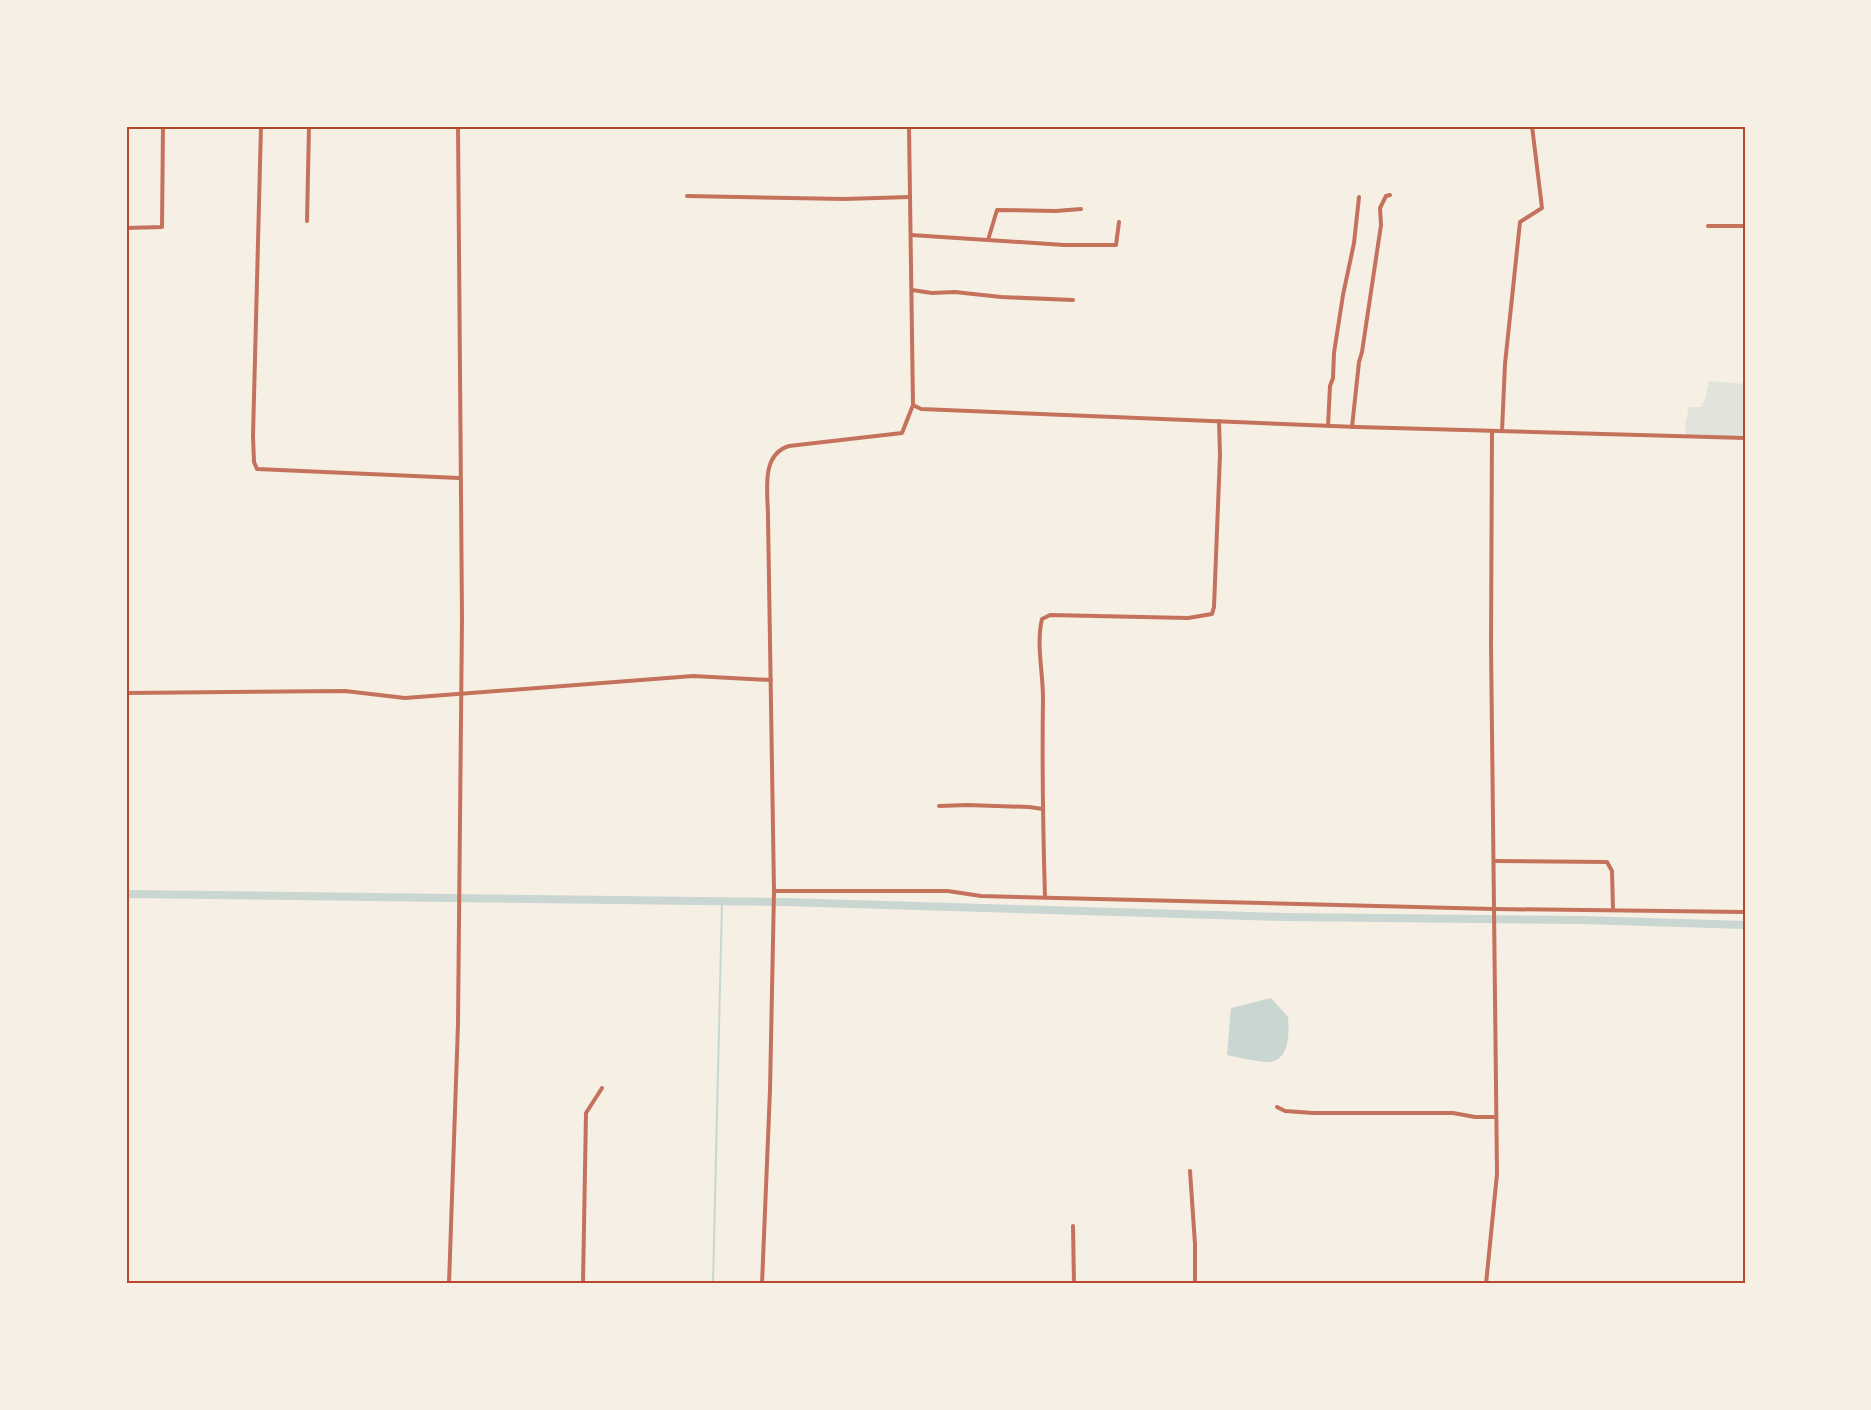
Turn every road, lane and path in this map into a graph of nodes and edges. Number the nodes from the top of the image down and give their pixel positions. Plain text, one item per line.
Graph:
1 (163, 126) edge
2 (261, 126) edge
3 (309, 126) edge
4 (458, 126) edge
5 (909, 126) edge
6 (1533, 126) edge
7 (1390, 195) dead end
8 (687, 196) dead end
9 (910, 197) junction
10 (1359, 197) dead end
11 (1081, 209) dead end
12 (307, 221) dead end
13 (1119, 222) dead end
14 (1708, 226) dead end
15 (1745, 226) edge
16 (126, 228) edge
17 (911, 235) junction
18 (988, 240) junction
19 (912, 290) junction
20 (1073, 300) dead end
21 (913, 405) junction
22 (1219, 421) junction
23 (1329, 426) junction
24 (1352, 427) junction
25 (1492, 431) junction
26 (1502, 431) junction
27 (1745, 438) edge
28 (459, 478) junction
29 (771, 680) junction
30 (126, 693) edge
31 (460, 694) junction
32 (939, 806) dead end
33 (1042, 809) junction
34 (1494, 861) junction
35 (774, 891) junction
36 (1045, 897) junction
37 (1494, 909) junction
38 (1613, 910) junction
39 (1745, 912) edge
40 (602, 1088) dead end
41 (1277, 1107) dead end
42 (1496, 1117) junction
43 (1190, 1171) dead end
44 (1073, 1226) dead end
45 (448, 1284) edge
46 (583, 1284) edge
47 (762, 1284) edge
48 (1074, 1284) edge
49 (1195, 1284) edge
50 (1486, 1284) edge

1 - 16 street
2 - 28 street
3 - 12 street
4 - 28 street
5 - 9 street
6 - 26 street
7 - 24 street
8 - 9 street
9 - 17 street
10 - 23 street
11 - 18 street
13 - 18 street
14 - 15 street
17 - 18 street
17 - 19 street
19 - 20 street
19 - 21 street
21 - 22 street
21 - 29 street
22 - 23 street
22 - 33 street
23 - 24 street
24 - 25 street
25 - 26 street
25 - 34 street
26 - 27 street
28 - 31 street
29 - 31 street
29 - 35 street
30 - 31 street
31 - 45 street
32 - 33 street
33 - 36 street
34 - 37 street
34 - 38 street
35 - 36 street
35 - 47 street
36 - 37 street
37 - 38 street
37 - 42 street
38 - 39 street
40 - 46 street
41 - 42 street
42 - 50 street
43 - 49 street
44 - 48 street

